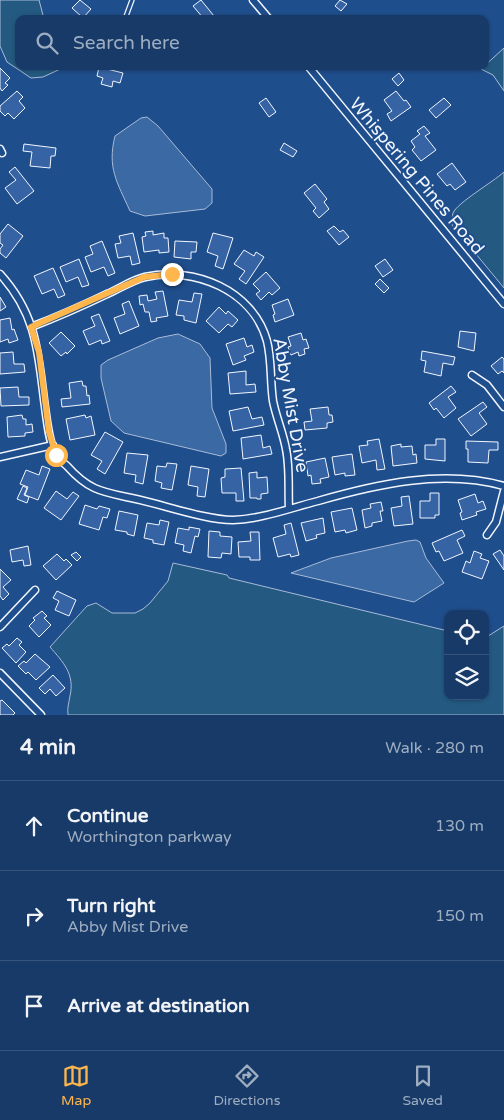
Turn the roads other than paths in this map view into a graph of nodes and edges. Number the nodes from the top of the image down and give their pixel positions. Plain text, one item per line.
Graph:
1 (132, 0) edge
2 (253, 0) edge
3 (126, 15) edge
4 (266, 15) edge
5 (311, 70) edge
6 (0, 274) edge
7 (504, 304) edge
8 (31, 327) junction
9 (472, 375) dead end
10 (504, 407) edge
11 (53, 446) junction
12 (0, 457) edge
13 (504, 486) edge
14 (504, 491) edge
15 (288, 509) junction
16 (488, 535) dead end
17 (36, 590) dead end
18 (0, 627) edge
19 (0, 672) edge
20 (41, 715) edge

1 - 3 lane
2 - 4 street
5 - 7 street, Whispering Pines Road
6 - 8 street
8 - 11 street
8 - 15 street, Abby Mist Drive
9 - 10 street
11 - 12 street
11 - 15 street
13 - 15 street
14 - 16 street
17 - 18 street
19 - 20 street

